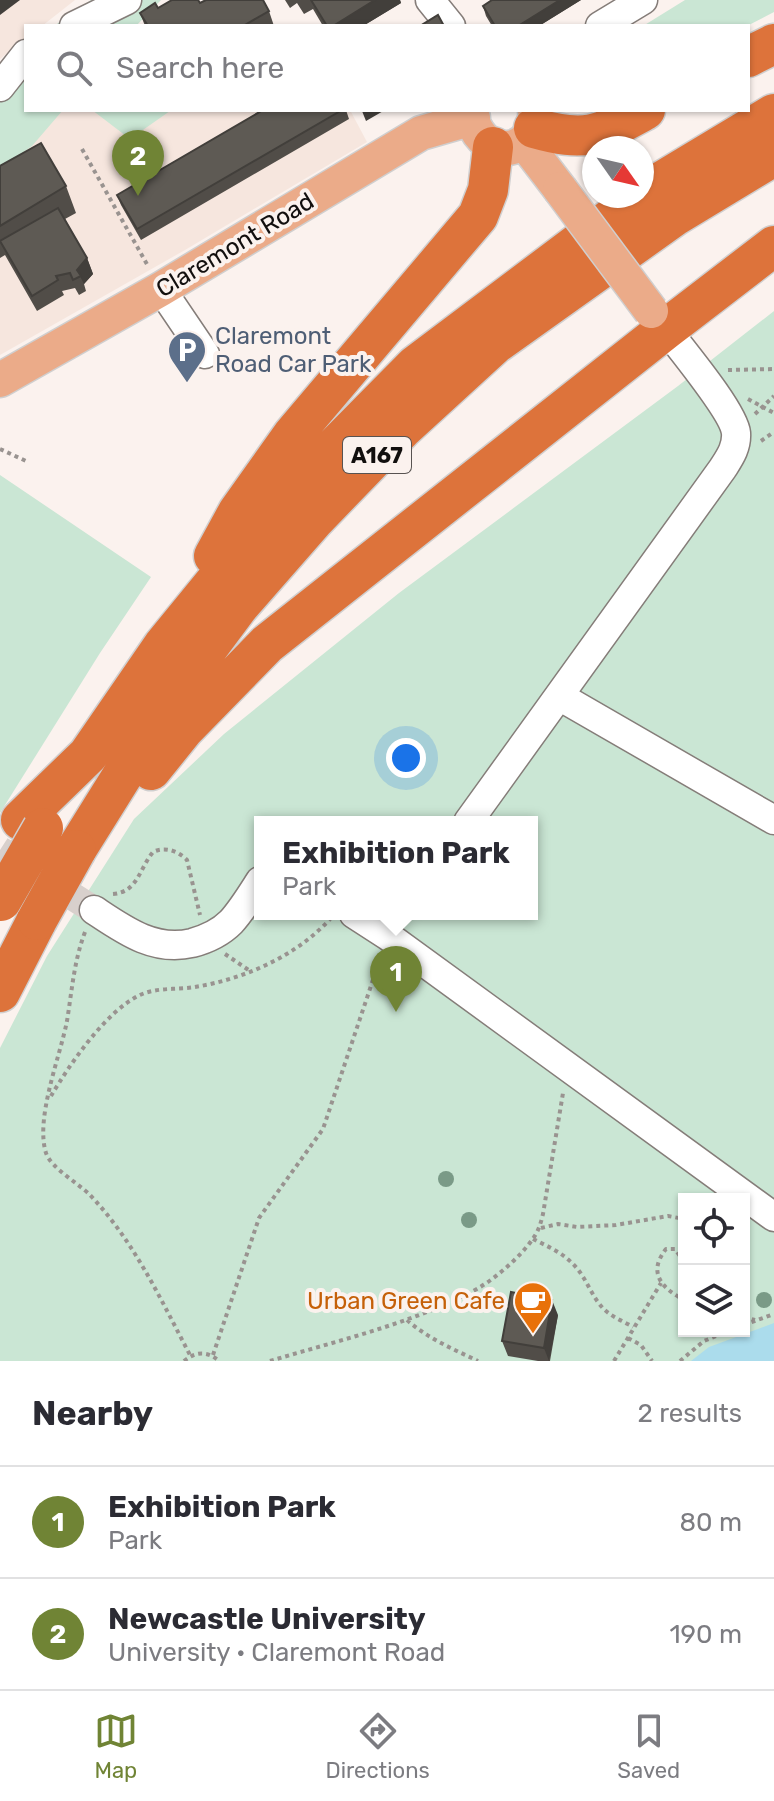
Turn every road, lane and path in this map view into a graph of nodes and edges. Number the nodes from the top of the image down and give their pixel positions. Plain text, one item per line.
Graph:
1 (127, 0) edge
2 (430, 0) edge
3 (643, 0) edge
4 (78, 24) edge
5 (449, 24) edge
6 (603, 24) edge
7 (774, 44) edge
8 (750, 56) edge
9 (24, 57) edge
10 (0, 87) edge
11 (641, 112) edge
12 (774, 114) edge
13 (505, 126) edge
14 (82, 149) dead end
15 (774, 156) edge
16 (654, 186) edge
17 (625, 208) edge
18 (774, 246) edge
19 (161, 289) junction
20 (658, 320) junction
21 (205, 354) dead end
22 (774, 369) edge
23 (698, 370) junction
24 (0, 380) edge
25 (0, 449) edge
26 (26, 461) dead end
27 (163, 646) junction
28 (559, 696) junction
29 (472, 816) edge
30 (774, 820) edge
31 (21, 834) edge
32 (76, 850) junction
33 (254, 890) edge
34 (0, 901) edge
35 (94, 910) joint
36 (329, 920) edge
37 (396, 925) edge
38 (83, 937) dead end
39 (207, 938) junction
40 (0, 992) edge
41 (567, 1066) junction
42 (47, 1102) junction
43 (774, 1217) edge
44 (678, 1218) edge
45 (539, 1229) junction
46 (533, 1239) junction
47 (678, 1253) edge
48 (661, 1283) junction
49 (678, 1297) edge
50 (774, 1314) edge
51 (750, 1318) edge
52 (407, 1320) junction
53 (758, 1320) junction
54 (750, 1323) edge
55 (633, 1327) junction
56 (714, 1337) edge
57 (628, 1338) junction
58 (190, 1355) junction
59 (213, 1355) junction
60 (184, 1361) edge
61 (219, 1361) edge
62 (270, 1361) edge
63 (478, 1361) edge
64 (614, 1361) edge
65 (652, 1361) edge
66 (680, 1361) edge

1 - 4 street
2 - 5 street
3 - 6 street
7 - 8 highway
9 - 10 street
11 - 13 highway
12 - 16 highway, A167
13 - 19 main road, Claremont Road
13 - 20 main road, bridge
13 - 27 highway
14 - 19 path
15 - 32 highway, A167
17 - 27 highway, A167
18 - 20 highway
19 - 21 street
19 - 24 main road, Claremont Road
20 - 23 street
20 - 32 highway
22 - 23 path
23 - 28 street
25 - 26 path
27 - 31 highway, A167
28 - 29 street
28 - 30 street
31 - 34 highway, bridge
32 - 40 highway, A167, bridge
33 - 39 street
35 - 39 street
35 - 39 path
36 - 42 path
37 - 41 street
37 - 59 path
38 - 42 path
41 - 43 street
41 - 45 path
42 - 58 path
44 - 45 path
45 - 46 path
46 - 52 path
46 - 55 path
47 - 48 path
48 - 49 path
48 - 55 path
50 - 53 path
51 - 53 path
52 - 62 path
52 - 63 path
53 - 54 path
55 - 57 path
56 - 66 path
57 - 64 path
57 - 65 path
58 - 59 path
58 - 60 path
59 - 61 path

